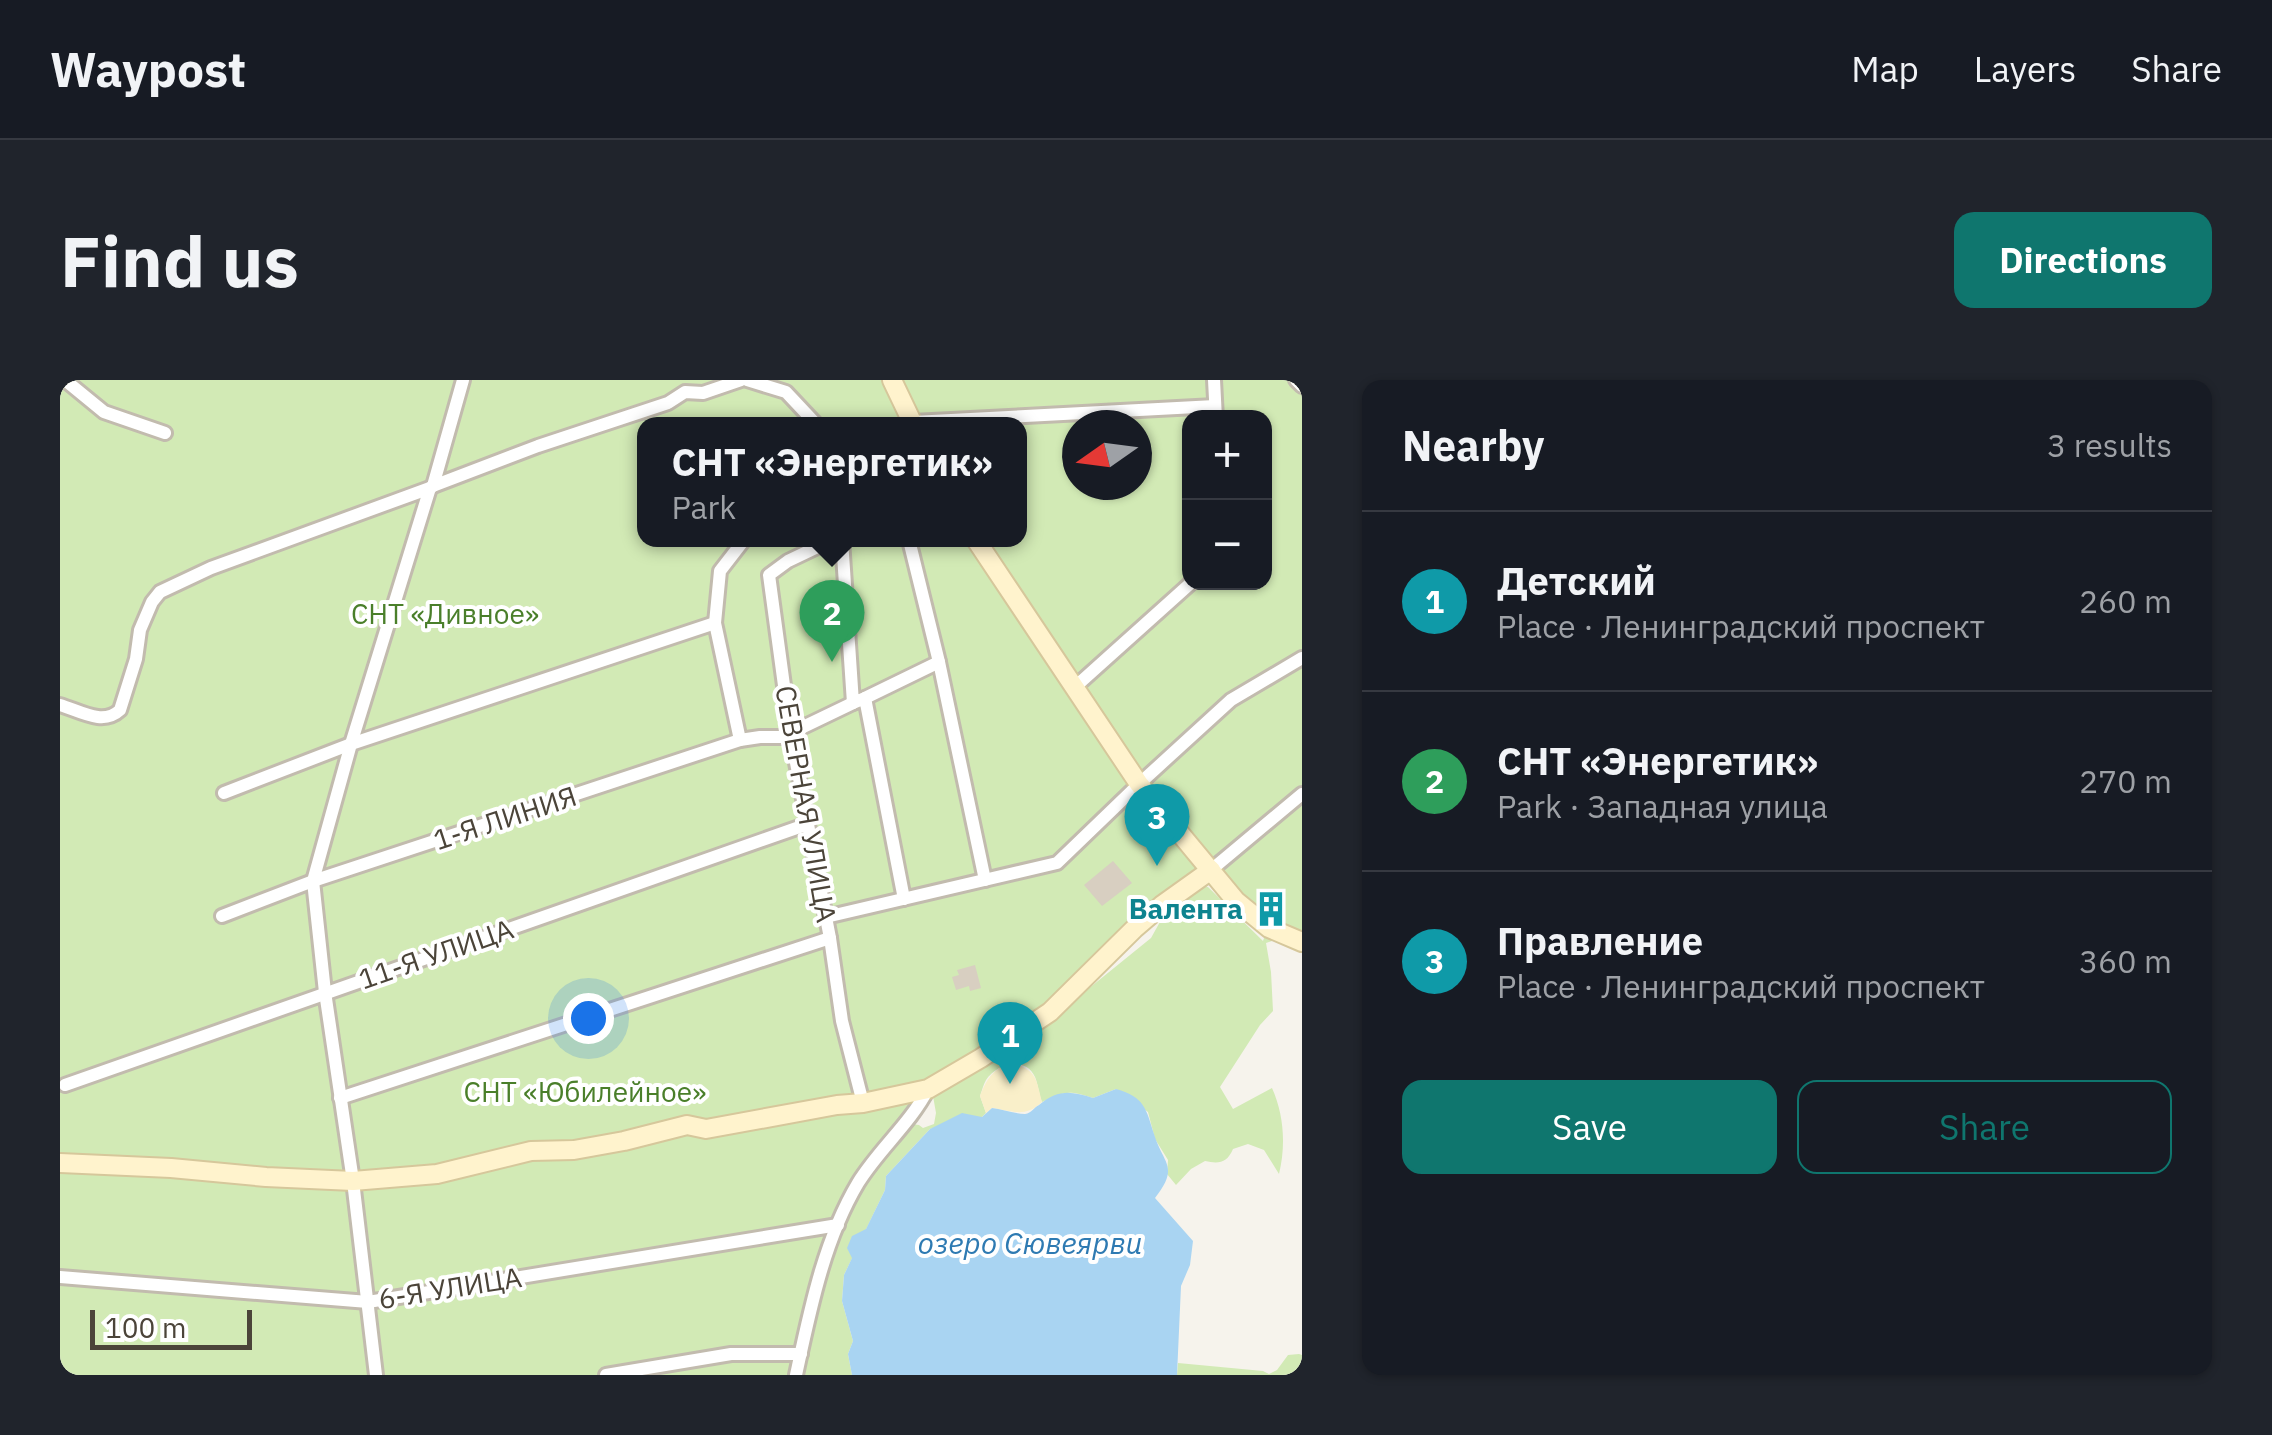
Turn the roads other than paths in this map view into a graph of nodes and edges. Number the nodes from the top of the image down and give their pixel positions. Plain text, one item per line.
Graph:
1 (65, 380) edge
2 (463, 380) edge
3 (744, 380) edge
4 (892, 380) edge
5 (1214, 380) edge
6 (1296, 380) edge
7 (1302, 386) edge
8 (1216, 410) edge
9 (1182, 413) edge
10 (809, 417) edge
11 (910, 417) edge
12 (1027, 419) edge
13 (165, 433) dead end
14 (432, 487) junction
15 (738, 547) edge
16 (817, 547) edge
17 (843, 547) edge
18 (911, 547) edge
19 (981, 547) edge
20 (1183, 590) edge
21 (714, 623) junction
22 (1302, 658) edge
23 (939, 662) junction
24 (1075, 688) junction
25 (859, 700) junction
26 (60, 705) edge
27 (791, 737) junction
28 (740, 740) junction
29 (351, 744) junction
30 (1139, 784) junction
31 (224, 793) dead end
32 (1302, 794) edge
33 (808, 824) junction
34 (1211, 870) junction
35 (985, 880) junction
36 (313, 881) junction
37 (904, 899) junction
38 (222, 916) dead end
39 (826, 917) junction
40 (830, 938) junction
41 (1302, 942) edge
42 (325, 992) junction
43 (65, 1085) dead end
44 (928, 1089) junction
45 (340, 1098) junction
46 (863, 1103) junction
47 (60, 1163) edge
48 (353, 1181) junction
49 (838, 1225) junction
50 (60, 1277) edge
51 (368, 1302) junction
52 (801, 1354) junction
53 (376, 1375) edge
54 (606, 1375) edge
55 (796, 1375) edge

1 - 13 street
2 - 14 street
3 - 10 street
3 - 14 street
4 - 11 street
5 - 8 street
6 - 7 street
9 - 12 street
14 - 26 street
14 - 29 street
15 - 21 street
16 - 27 street, СЕВЕРНАЯ УЛИЦА
17 - 25 street
18 - 23 street
19 - 24 street
20 - 24 street
21 - 28 street
21 - 29 street
22 - 30 street
23 - 25 street
23 - 35 street
24 - 30 street
25 - 27 street
25 - 37 street
27 - 28 street, 1-Я ЛИНИЯ
27 - 33 street, СЕВЕРНАЯ УЛИЦА
28 - 36 street, 1-Я ЛИНИЯ
29 - 31 street
29 - 36 street
30 - 34 street
30 - 35 street
32 - 34 street
33 - 39 street, СЕВЕРНАЯ УЛИЦА
33 - 42 street, 11-Я УЛИЦА
34 - 41 street
34 - 44 street
35 - 37 street
36 - 38 street, 1-Я ЛИНИЯ
36 - 42 street
37 - 39 street
39 - 40 street, СЕВЕРНАЯ УЛИЦА
40 - 45 street
40 - 46 street, СЕВЕРНАЯ УЛИЦА
42 - 43 street, 11-Я УЛИЦА
42 - 45 street
44 - 46 street
44 - 49 street
45 - 48 street
46 - 48 street
47 - 48 street
48 - 51 street
49 - 51 street, 6-Я УЛИЦА
49 - 52 street
50 - 51 street, 6-Я УЛИЦА
51 - 53 street
52 - 54 street
52 - 55 street

